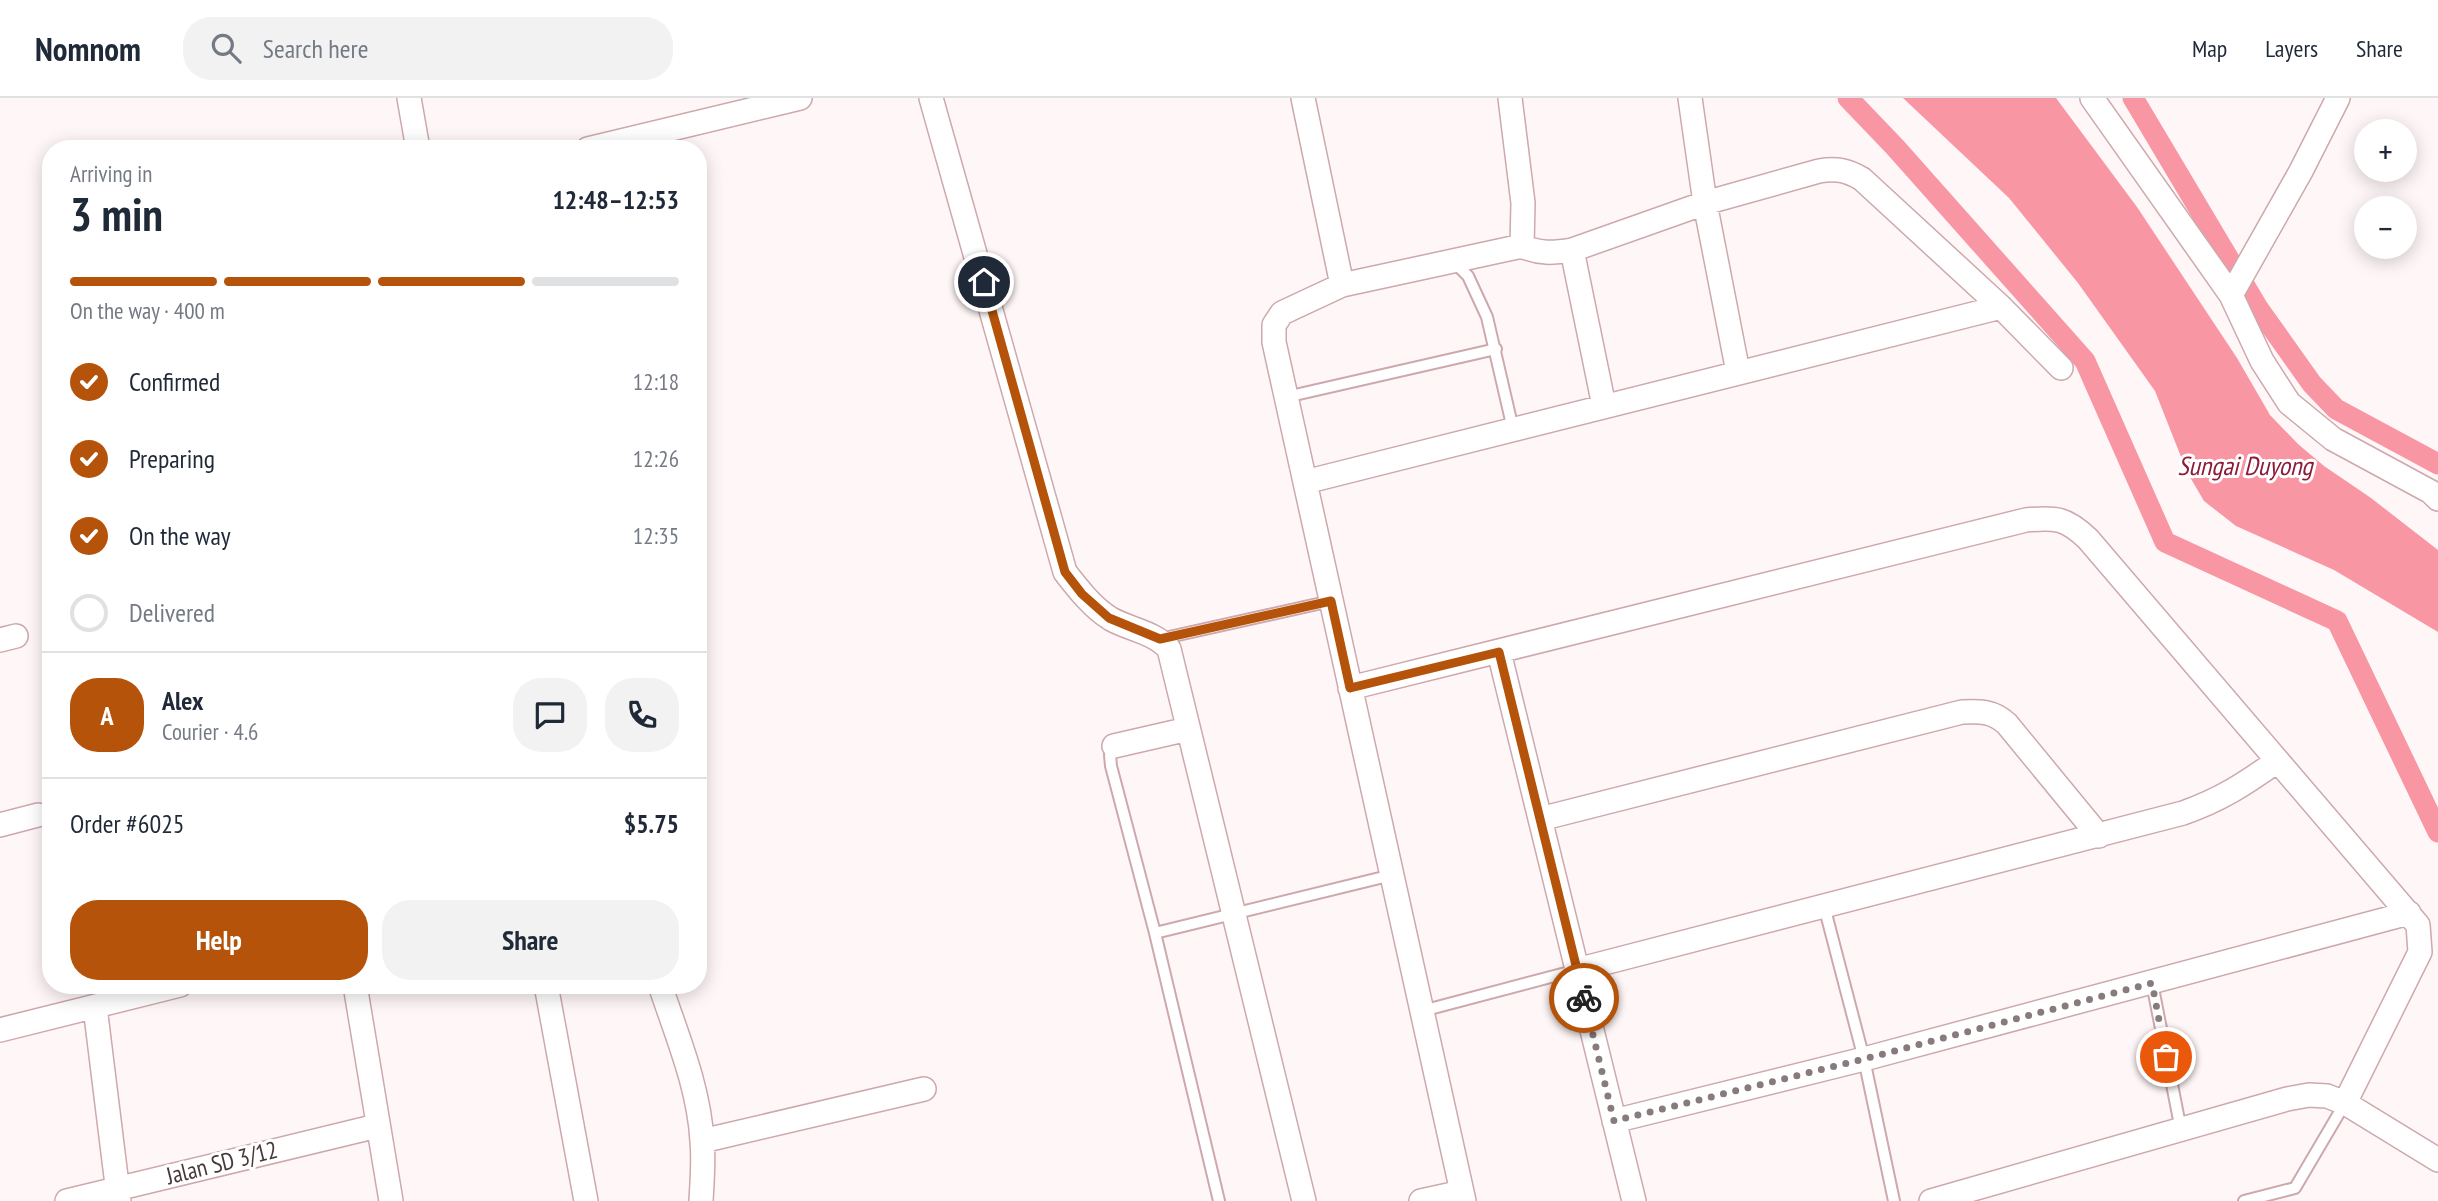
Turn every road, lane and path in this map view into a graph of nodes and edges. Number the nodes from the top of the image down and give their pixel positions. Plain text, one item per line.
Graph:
1 (409, 98) edge
2 (800, 98) edge
3 (931, 98) edge
4 (1303, 98) edge
5 (1510, 98) edge
6 (1690, 98) edge
7 (2092, 98) edge
8 (2338, 98) edge
9 (416, 140) edge
10 (625, 140) edge
11 (1705, 203) junction
12 (1522, 246) junction
13 (1572, 250) junction
14 (1452, 260) junction
15 (1342, 285) junction
16 (2235, 289) junction
17 (2001, 307) junction
18 (1496, 349) junction
19 (2061, 368) dead end
20 (1738, 372) junction
21 (1286, 397) junction
22 (1604, 406) junction
23 (1513, 429) junction
24 (1305, 482) junction
25 (2438, 499) edge
26 (1331, 601) junction
27 (1160, 639) junction
28 (1499, 652) junction
29 (1350, 688) junction
30 (1188, 729) junction
31 (1114, 746) joint
32 (2277, 761) junction
33 (38, 815) dead end
34 (1540, 818) junction
35 (0, 825) edge
36 (2099, 836) junction
37 (1392, 875) junction
38 (1824, 906) junction
39 (2409, 913) junction
40 (1234, 915) junction
41 (1156, 933) junction
42 (1577, 970) junction
43 (2152, 983) junction
44 (145, 994) edge
45 (356, 994) edge
46 (548, 994) edge
47 (663, 994) edge
48 (94, 1007) junction
49 (1422, 1011) junction
50 (0, 1030) edge
51 (1864, 1059) junction
52 (924, 1089) dead end
53 (2344, 1103) junction
54 (1614, 1121) junction
55 (377, 1125) junction
56 (2181, 1130) junction
57 (702, 1141) junction
58 (2438, 1160) edge
59 (118, 1195) edge
60 (1463, 1196) edge
61 (1943, 1199) edge
62 (67, 1201) edge
63 (391, 1201) edge
64 (586, 1201) edge
65 (701, 1201) edge
66 (1219, 1201) edge
67 (1304, 1201) edge
68 (1421, 1201) edge
69 (1634, 1201) edge
70 (1894, 1201) edge
71 (2244, 1201) edge

1 - 9 street
2 - 10 street
3 - 27 street
4 - 15 street
5 - 12 street
6 - 11 street
7 - 16 street
8 - 16 street
11 - 13 street
11 - 17 street
11 - 20 street
12 - 13 street
12 - 14 street
13 - 22 street
14 - 15 street
14 - 18 lane
15 - 21 street
16 - 25 street
17 - 19 street
17 - 20 street
18 - 21 lane
18 - 23 lane
20 - 22 street
21 - 24 street
22 - 23 street
23 - 24 street
24 - 26 street
26 - 27 lane
26 - 29 street
27 - 30 street
28 - 29 street
28 - 32 street
28 - 34 street
29 - 37 street
30 - 31 street
30 - 40 street
31 - 41 lane
32 - 36 street
32 - 39 street
33 - 35 street
34 - 36 street
34 - 42 street
36 - 38 street
37 - 40 lane
37 - 49 street
38 - 42 street
38 - 51 lane
39 - 43 street
39 - 53 street
40 - 41 lane
40 - 67 street
41 - 66 lane
42 - 49 lane
42 - 54 street
43 - 51 street
43 - 56 lane
44 - 48 street
45 - 55 street
46 - 64 street
47 - 57 street
48 - 50 street
48 - 59 street
49 - 60 street
51 - 54 street
51 - 70 lane
52 - 57 street
53 - 56 street
53 - 58 street
53 - 71 lane
54 - 69 street
55 - 59 street, Jalan SD 3/12
55 - 63 street
56 - 61 street
57 - 65 street
59 - 62 street, Jalan SD 3/12
60 - 68 street

